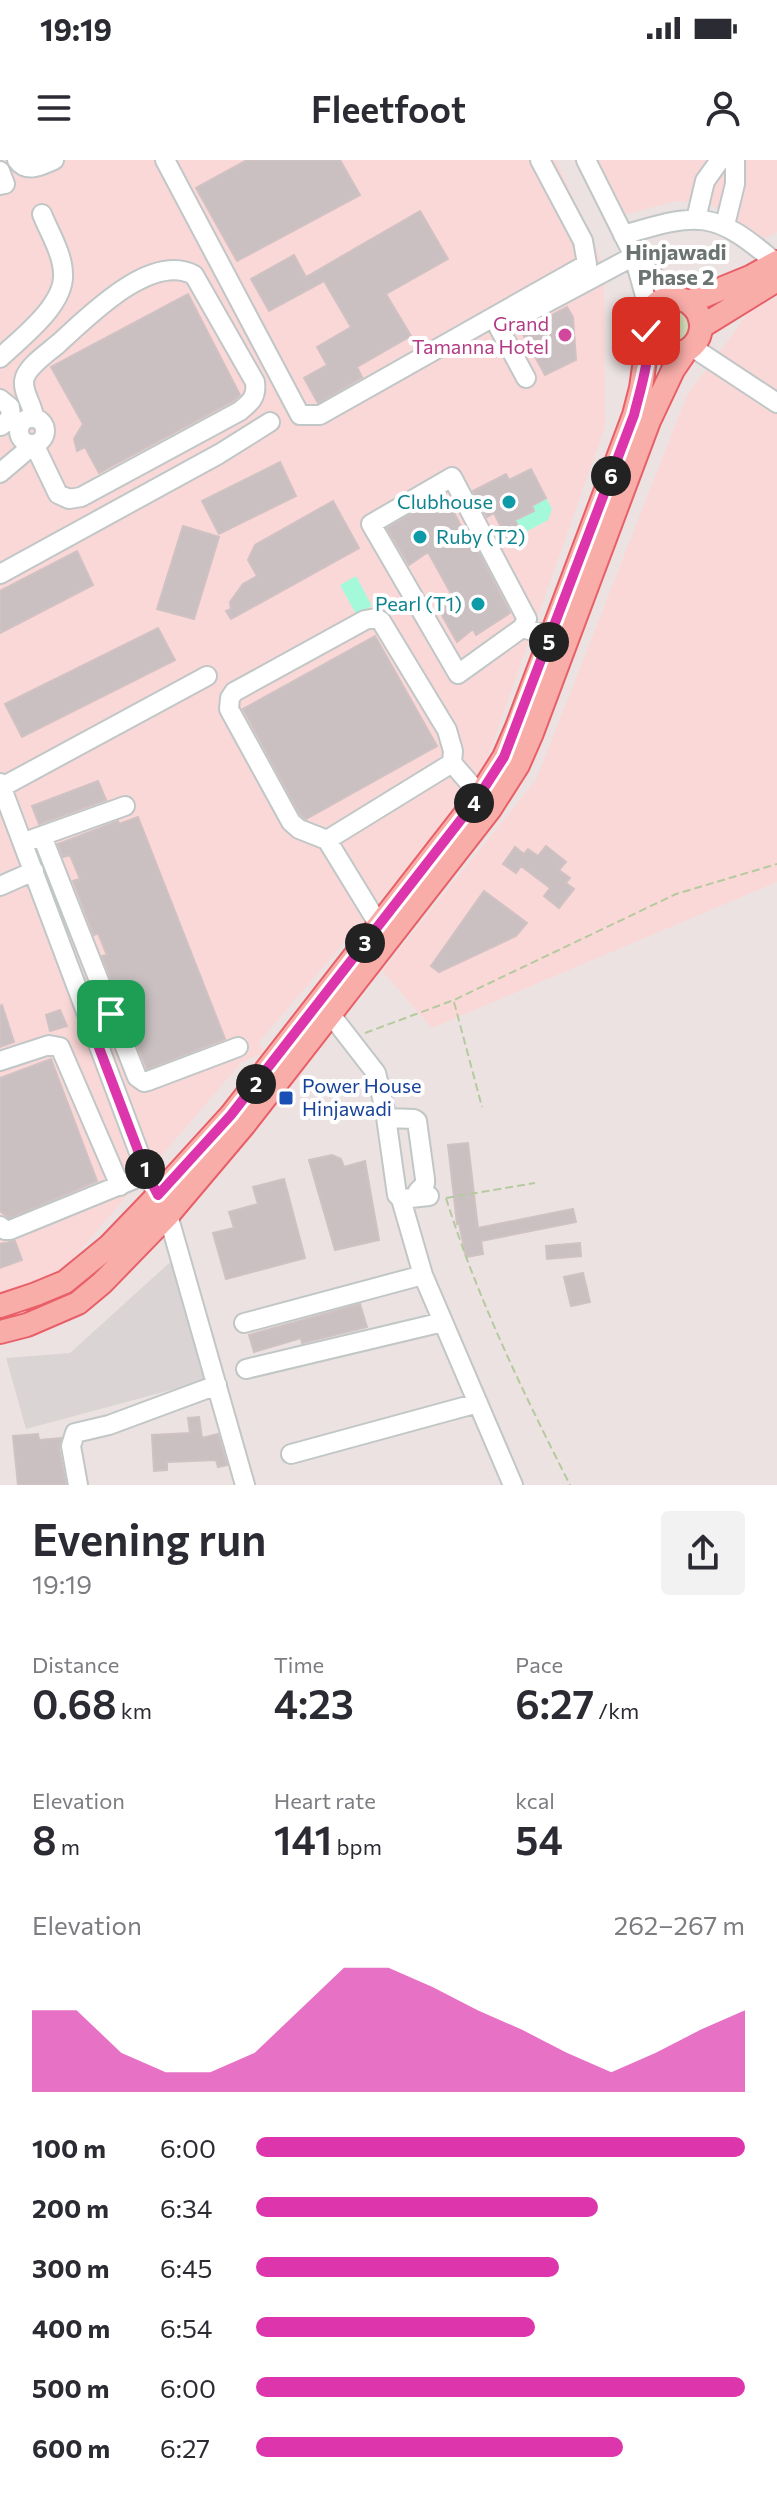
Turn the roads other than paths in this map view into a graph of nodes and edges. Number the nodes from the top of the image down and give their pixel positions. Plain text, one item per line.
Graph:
1 (17, 160) edge
2 (54, 160) edge
3 (165, 160) edge
4 (586, 160) edge
5 (720, 160) edge
6 (735, 160) edge
7 (542, 161) edge
8 (0, 171) edge
9 (0, 185) edge
10 (42, 214) dead end
11 (696, 219) junction
12 (725, 225) junction
13 (623, 235) junction
14 (634, 256) junction
15 (777, 263) edge
16 (777, 280) edge
17 (682, 300) junction
18 (649, 310) junction
19 (648, 338) junction
20 (693, 341) junction
21 (0, 358) edge
22 (526, 378) dead end
23 (0, 399) edge
24 (777, 403) edge
25 (270, 422) dead end
26 (21, 429) edge
27 (0, 459) edge
28 (0, 473) edge
29 (0, 574) edge
30 (522, 628) junction
31 (551, 636) junction
32 (207, 676) dead end
33 (452, 763) junction
34 (1, 785) edge
35 (488, 792) junction
36 (125, 806) dead end
37 (42, 836) junction
38 (327, 840) junction
39 (24, 843) junction
40 (34, 871) junction
41 (1, 881) edge
42 (75, 921) junction
43 (379, 925) junction
44 (54, 929) junction
45 (91, 962) junction
46 (70, 971) junction
47 (111, 1014) junction
48 (331, 1015) junction
49 (90, 1024) junction
50 (238, 1047) dead end
51 (0, 1061) edge
52 (386, 1118) junction
53 (147, 1174) junction
54 (120, 1186) junction
55 (416, 1198) junction
56 (163, 1205) junction
57 (0, 1226) edge
58 (423, 1275) junction
59 (0, 1306) edge
60 (443, 1322) junction
61 (244, 1323) dead end
62 (0, 1332) edge
63 (246, 1369) dead end
64 (217, 1385) junction
65 (478, 1403) junction
66 (291, 1454) dead end
67 (78, 1485) edge
68 (245, 1485) edge
69 (513, 1485) edge

1 - 2 street
3 - 7 street
4 - 13 street
5 - 11 street
6 - 12 street
8 - 9 street
10 - 21 street
11 - 12 street
11 - 13 street
12 - 15 street
13 - 14 street
14 - 17 street
14 - 18 street
14 - 22 street
15 - 17 main road
16 - 20 main road
17 - 18 main road
17 - 20 main road
18 - 19 main road
19 - 20 main road
19 - 31 main road
20 - 24 street
20 - 35 main road
23 - 26 street
25 - 29 street
26 - 26 street
26 - 27 street
26 - 28 street
30 - 30 street
30 - 31 street
31 - 35 main road
32 - 34 street
33 - 35 street
33 - 38 street
33 - 38 street
34 - 39 street
35 - 43 main road
35 - 48 main road
36 - 37 street
37 - 39 street
37 - 42 street
38 - 43 street
39 - 40 street
40 - 41 street
40 - 44 street
42 - 44 street
42 - 45 street
43 - 56 main road
44 - 46 street
45 - 46 street
45 - 47 street
46 - 49 street
47 - 49 street
47 - 50 street
48 - 52 street
48 - 56 main road
49 - 53 street
51 - 54 street
52 - 55 street
52 - 55 street
53 - 54 street
53 - 56 street
54 - 57 street
55 - 58 street
56 - 59 main road
56 - 62 main road
56 - 64 street
58 - 60 street
58 - 61 street
60 - 63 street
60 - 65 street
64 - 67 street
64 - 68 street
65 - 66 street
65 - 69 street

